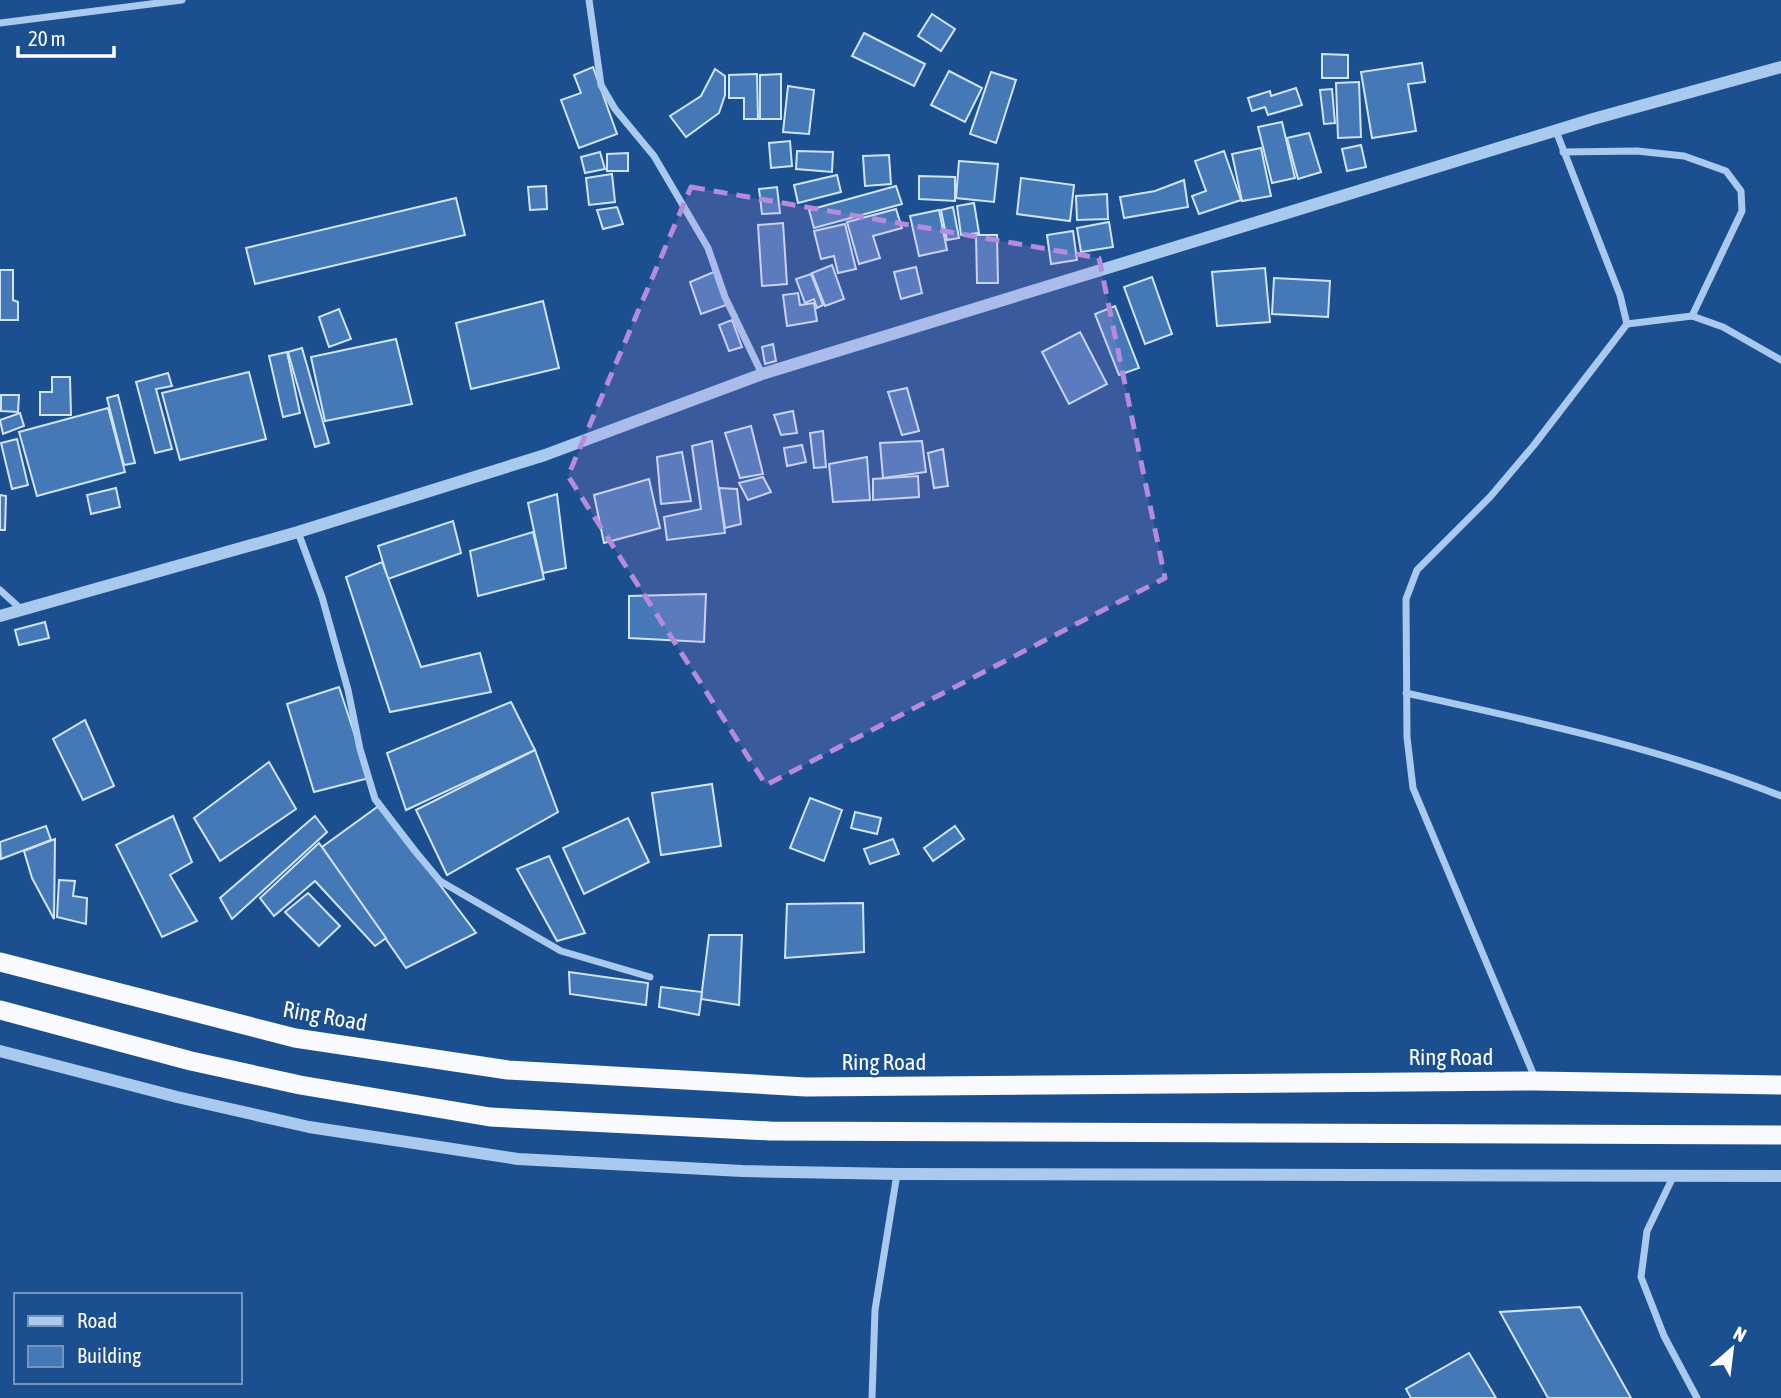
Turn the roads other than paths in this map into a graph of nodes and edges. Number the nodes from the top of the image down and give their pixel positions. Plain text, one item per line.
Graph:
1 (182, 0) edge
2 (589, 0) edge
3 (0, 23) edge
4 (1781, 66) edge
5 (1556, 131) junction
6 (1563, 152) junction
7 (1692, 316) junction
8 (1628, 324) junction
9 (1781, 360) edge
10 (762, 374) junction
11 (298, 532) junction
12 (0, 590) edge
13 (22, 610) junction
14 (0, 616) edge
15 (1406, 693) junction
16 (1781, 796) edge
17 (0, 962) edge
18 (650, 977) dead end
19 (0, 1010) edge
20 (0, 1051) edge
21 (1536, 1081) junction
22 (1781, 1085) edge
23 (1781, 1135) edge
24 (897, 1174) junction
25 (1781, 1176) edge
26 (1673, 1177) junction
27 (872, 1398) edge
28 (1697, 1398) edge

1 - 3 street
2 - 10 street
4 - 5 street
5 - 6 street
5 - 10 street
6 - 7 street
6 - 8 street
7 - 8 street
7 - 9 street
8 - 15 street
10 - 11 street
11 - 13 street
11 - 18 street
12 - 13 street
13 - 14 street
15 - 16 street
15 - 21 street
17 - 21 highway, Ring Road
19 - 23 highway
20 - 24 street
21 - 22 highway, Ring Road
24 - 26 street
24 - 27 street
25 - 26 street
26 - 28 street

